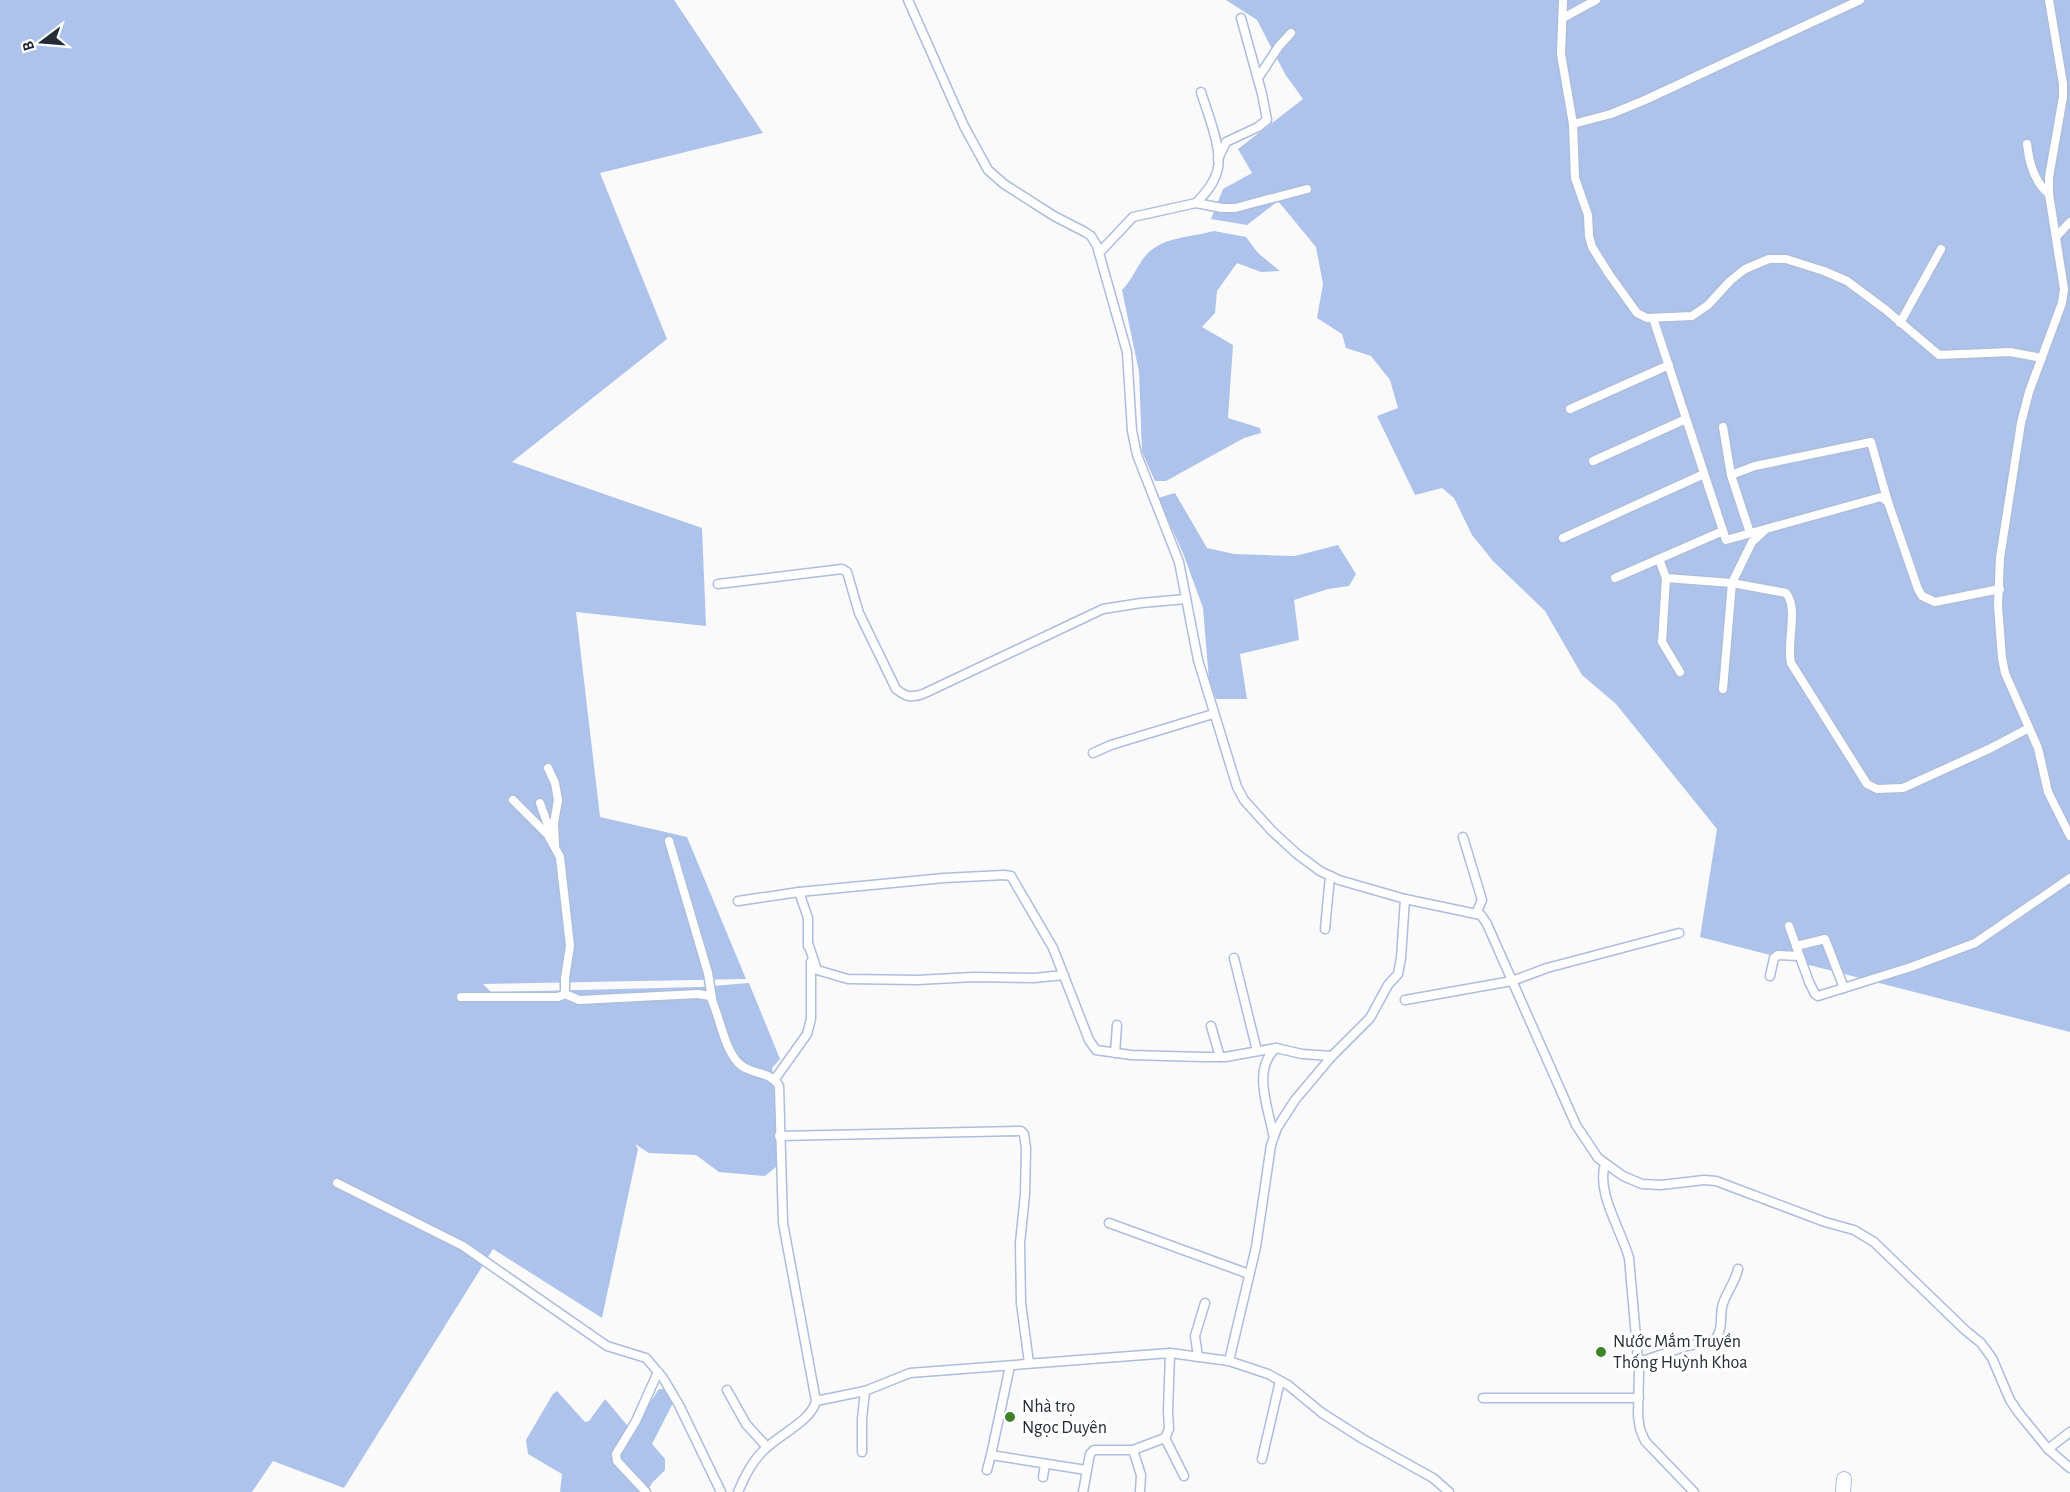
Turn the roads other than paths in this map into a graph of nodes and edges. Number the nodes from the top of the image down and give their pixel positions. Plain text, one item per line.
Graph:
1 (908, 0) edge
2 (1563, 0) edge
3 (1596, 0) edge
4 (1860, 0) edge
5 (2049, 0) edge
6 (1241, 18) dead end
7 (1563, 18) junction
8 (1280, 30) dead end
9 (1258, 78) junction
10 (1201, 92) dead end
11 (1573, 124) junction
12 (2027, 144) dead end
13 (1218, 159) junction
14 (1307, 189) dead end
15 (2049, 194) junction
16 (1196, 203) junction
17 (2070, 222) edge
18 (2056, 237) junction
19 (1941, 249) dead end
20 (1100, 253) junction
21 (1653, 318) junction
22 (1900, 323) junction
23 (2042, 358) junction
24 (1669, 365) junction
25 (1570, 409) dead end
26 (1686, 419) junction
27 (1723, 427) dead end
28 (1593, 461) dead end
29 (1704, 474) junction
30 (1731, 475) junction
31 (1888, 502) junction
32 (1767, 528) junction
33 (1723, 531) junction
34 (1750, 533) junction
35 (1563, 538) dead end
36 (1659, 559) junction
37 (1615, 578) dead end
38 (1666, 578) junction
39 (1732, 583) junction
40 (718, 584) dead end
41 (2000, 589) junction
42 (1186, 599) junction
43 (1680, 672) dead end
44 (1723, 689) dead end
45 (1213, 714) junction
46 (2029, 728) junction
47 (1093, 753) dead end
48 (548, 768) dead end
49 (513, 800) dead end
50 (540, 803) dead end
51 (2070, 836) edge
52 (1463, 837) dead end
53 (669, 841) dead end
54 (555, 845) junction
55 (1330, 876) junction
56 (2070, 878) edge
57 (800, 892) junction
58 (1406, 899) junction
59 (738, 901) dead end
60 (1476, 914) junction
61 (1789, 926) dead end
62 (1325, 929) dead end
63 (1679, 933) dead end
64 (808, 943) junction
65 (1796, 946) junction
66 (1799, 956) junction
67 (1234, 958) dead end
68 (1064, 975) junction
69 (1770, 976) dead end
70 (1512, 981) junction
71 (1844, 988) junction
72 (565, 994) junction
73 (461, 997) dead end
74 (712, 1000) junction
75 (1405, 1000) dead end
76 (1118, 1025) dead end
77 (1211, 1026) dead end
78 (1276, 1048) junction
79 (1257, 1051) junction
80 (1115, 1053) junction
81 (1332, 1056) junction
82 (1220, 1057) junction
83 (775, 1079) junction
84 (779, 1136) junction
85 (1274, 1137) junction
86 (1605, 1164) junction
87 (337, 1183) dead end
88 (1109, 1223) dead end
89 (1738, 1269) dead end
90 (1249, 1274) junction
91 (1205, 1303) dead end
92 (1170, 1353) junction
93 (1198, 1357) junction
94 (1229, 1361) junction
95 (1639, 1362) junction
96 (1029, 1363) junction
97 (1010, 1366) junction
98 (658, 1372) junction
99 (1280, 1381) junction
100 (727, 1390) dead end
101 (865, 1391) junction
102 (1483, 1398) dead end
103 (1639, 1398) junction
104 (816, 1401) junction
105 (2070, 1432) edge
106 (1165, 1438) junction
107 (767, 1447) junction
108 (2048, 1449) junction
109 (1133, 1450) junction
110 (862, 1452) dead end
111 (990, 1455) junction
112 (1263, 1459) dead end
113 (1045, 1464) junction
114 (2070, 1468) edge
115 (987, 1470) dead end
116 (1086, 1470) junction
117 (1184, 1476) dead end
118 (1043, 1477) dead end
119 (646, 1492) edge
120 (721, 1492) edge
121 (738, 1492) edge
122 (1083, 1492) edge
123 (1140, 1492) edge
124 (1449, 1492) edge
125 (1694, 1492) edge

1 - 20 street
2 - 7 street
3 - 7 street
4 - 11 street
5 - 15 street
6 - 9 street
7 - 11 street
8 - 9 street
9 - 13 street
10 - 13 street
11 - 21 street
12 - 15 street
13 - 16 street
14 - 16 street
15 - 18 street
16 - 20 street
17 - 18 street
18 - 23 street
19 - 22 street
20 - 42 street
21 - 22 street
21 - 24 street
22 - 23 street
23 - 41 street
24 - 25 street
24 - 26 street
26 - 28 street
26 - 29 street
27 - 30 street
29 - 33 street
29 - 35 street
30 - 31 street
30 - 34 street
31 - 32 street
31 - 41 street
32 - 34 street
32 - 39 street
33 - 34 street
33 - 36 street
36 - 37 street
36 - 38 street
38 - 39 street
38 - 43 street
39 - 44 street
39 - 46 street
40 - 42 street
41 - 46 street
42 - 45 street
45 - 47 street
45 - 55 street
46 - 51 street
48 - 54 street
49 - 54 street
50 - 54 street
52 - 60 street
53 - 74 street
54 - 72 street
55 - 58 street
55 - 62 street
56 - 71 street
57 - 59 street
57 - 64 street
57 - 68 street
58 - 60 street
58 - 81 street
60 - 70 street
61 - 65 street
63 - 70 street
64 - 68 street
64 - 83 street
65 - 66 street
65 - 71 street
66 - 69 street
66 - 71 street
67 - 79 street
68 - 80 street
70 - 75 street
70 - 86 street
72 - 73 street
72 - 74 street
74 - 83 street
76 - 80 street
77 - 82 street
78 - 79 street
78 - 81 street
78 - 85 street
79 - 82 street
80 - 82 street
81 - 85 street
83 - 84 street
84 - 96 street
84 - 104 street
85 - 90 street
86 - 95 street
86 - 108 street
87 - 98 street
88 - 90 street
89 - 95 street
90 - 94 street
91 - 93 street
92 - 93 street
92 - 96 street
92 - 106 street
93 - 94 street
94 - 99 street
95 - 103 street
96 - 97 street
97 - 101 street
97 - 111 street
98 - 119 street
98 - 120 street
99 - 112 street
99 - 124 street
100 - 107 street
101 - 104 street
101 - 110 street
102 - 103 street
103 - 125 street
104 - 107 street
105 - 108 street
106 - 109 street
106 - 117 street
107 - 121 street
108 - 114 street
109 - 116 street
109 - 123 street
111 - 113 street
111 - 115 street
113 - 116 street
113 - 118 street
116 - 122 street

